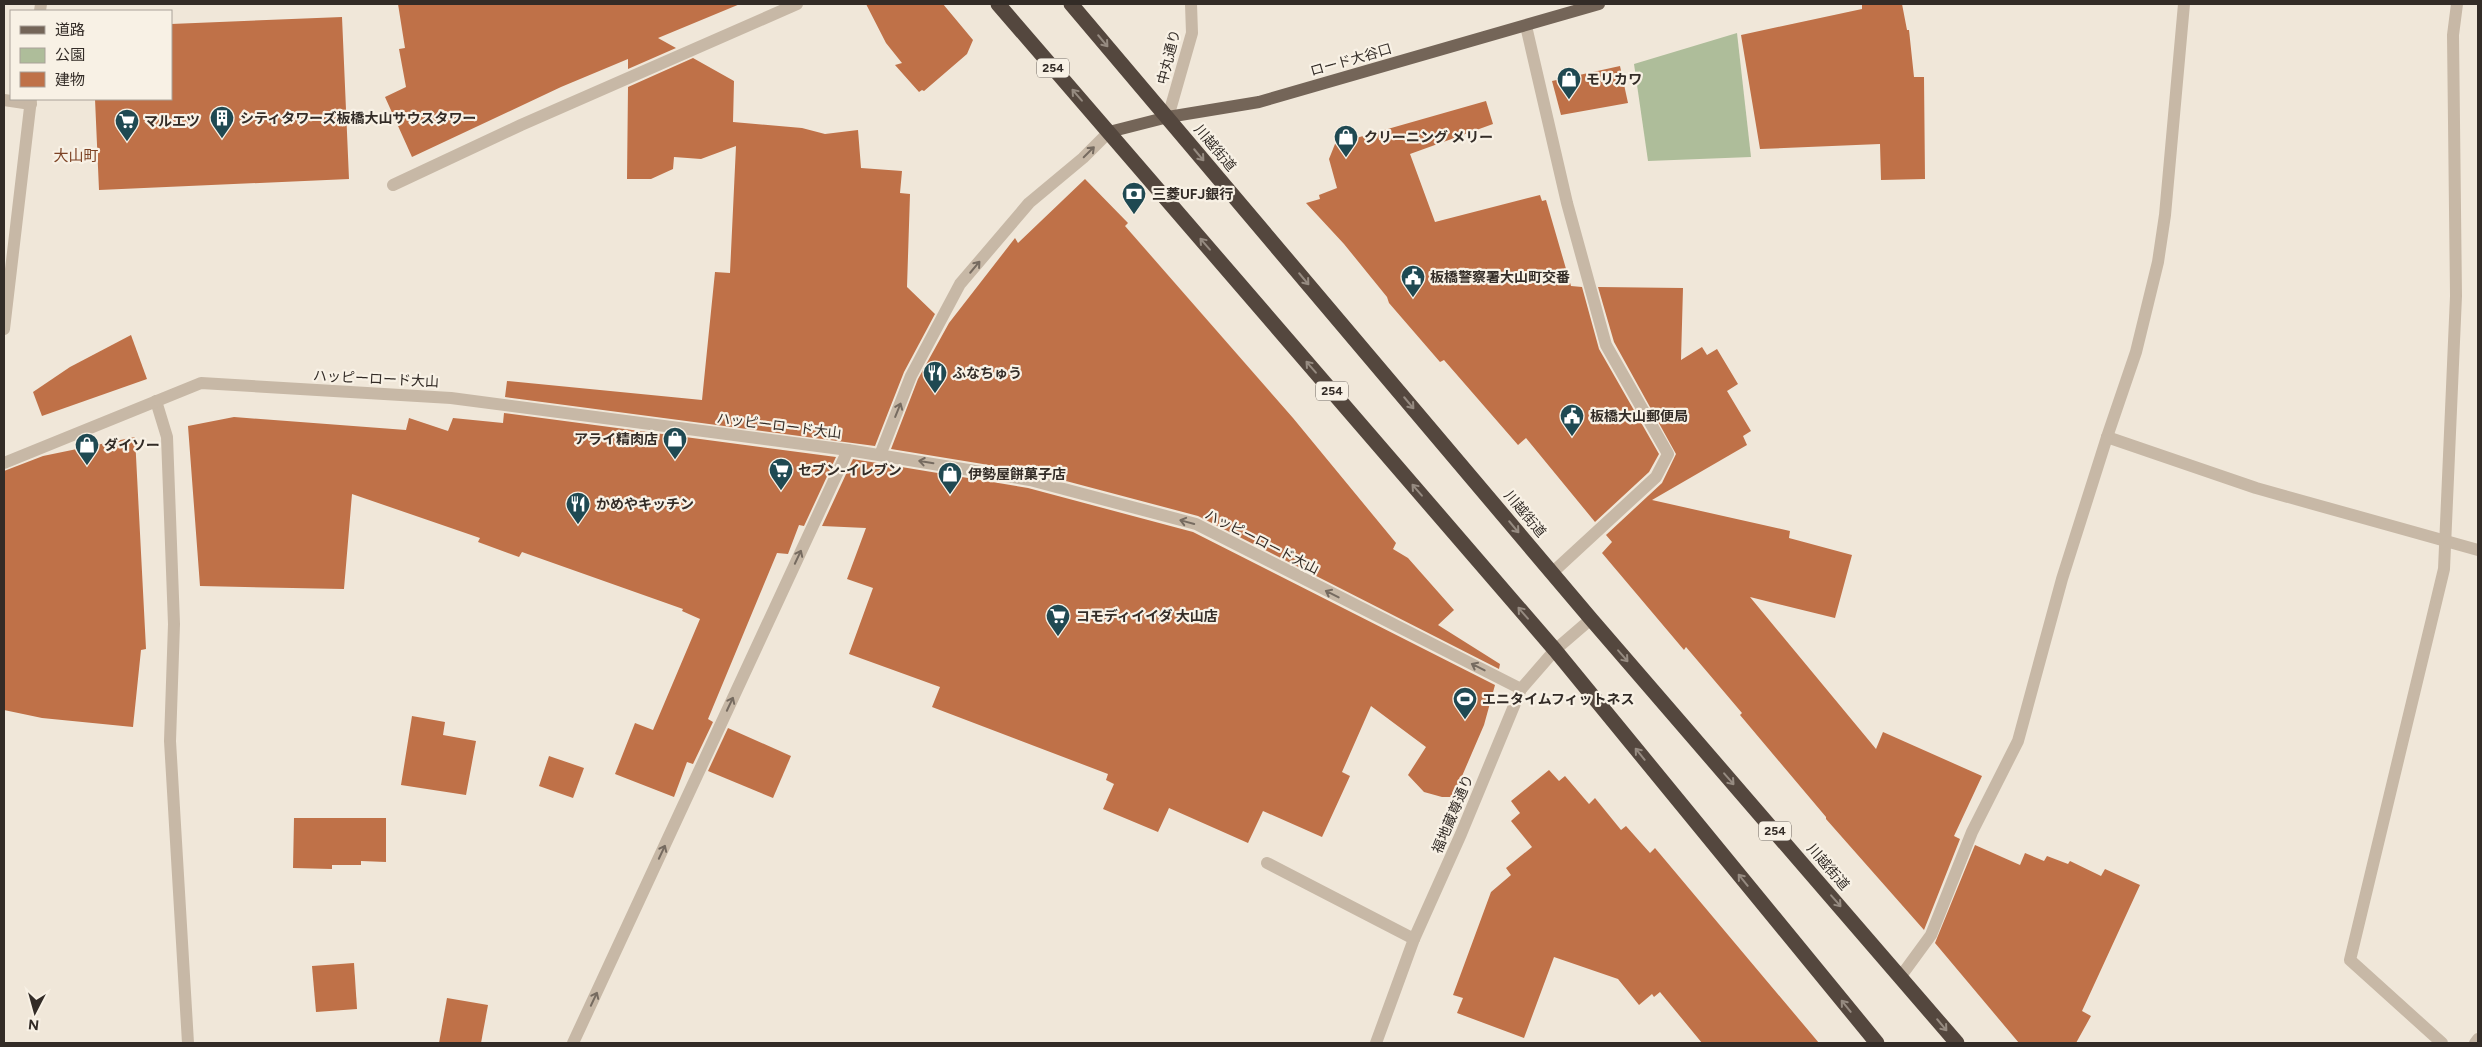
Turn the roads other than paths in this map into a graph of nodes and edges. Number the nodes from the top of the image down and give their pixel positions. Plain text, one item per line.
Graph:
1 (797, 4) edge
2 (998, 4) edge
3 (1071, 4) edge
4 (1191, 4) edge
5 (1599, 4) edge
6 (2184, 4) edge
7 (2457, 4) edge
8 (1526, 26) junction
9 (4, 100) edge
10 (31, 101) edge
11 (1168, 117) junction
12 (1109, 132) junction
13 (393, 185) dead end
14 (4, 329) edge
15 (156, 402) junction
16 (2106, 437) junction
17 (848, 450) junction
18 (880, 455) junction
19 (4, 463) edge
20 (2445, 541) junction
21 (2478, 550) edge
22 (1553, 572) junction
23 (1591, 619) junction
24 (1555, 650) junction
25 (1521, 689) junction
26 (1267, 863) dead end
27 (1414, 939) junction
28 (1901, 976) junction
29 (2478, 1039) edge
30 (188, 1043) edge
31 (573, 1043) edge
32 (1376, 1043) edge
33 (1877, 1043) edge
34 (1957, 1043) edge
35 (2442, 1043) edge
36 (2475, 1043) edge

1 - 13 street
12 -> 2 highway, 254
3 -> 11 highway, 川越街道 / 254
4 - 11 street, 中丸通り
5 - 8 main road, ロード大谷口
6 - 16 street
7 - 20 street
8 - 11 main road, ロード大谷口
8 - 22 street
9 - 10 street
10 - 14 street
11 - 12 main road, ロード大谷口
11 -> 22 highway, 川越街道 / 254
18 -> 12 street
24 -> 12 highway, 254
15 - 17 street, ハッピーロード大山
15 - 19 street, ハッピーロード大山
15 - 30 street
16 - 20 street
16 - 28 street
17 - 18 street, ハッピーロード大山
31 -> 17 street
25 -> 18 street, ハッピーロード大山
20 - 21 street
20 - 35 street
22 - 23 highway, 川越街道 / 254
23 - 24 street, 福地蔵尊通り
23 -> 28 highway, 川越街道 / 254
24 - 25 street, 福地蔵尊通り
33 -> 24 highway, 254
25 - 27 street, 福地蔵尊通り
26 - 27 street
27 - 32 street, 福地蔵尊通り
28 -> 34 highway, 川越街道 / 254
29 - 36 street

